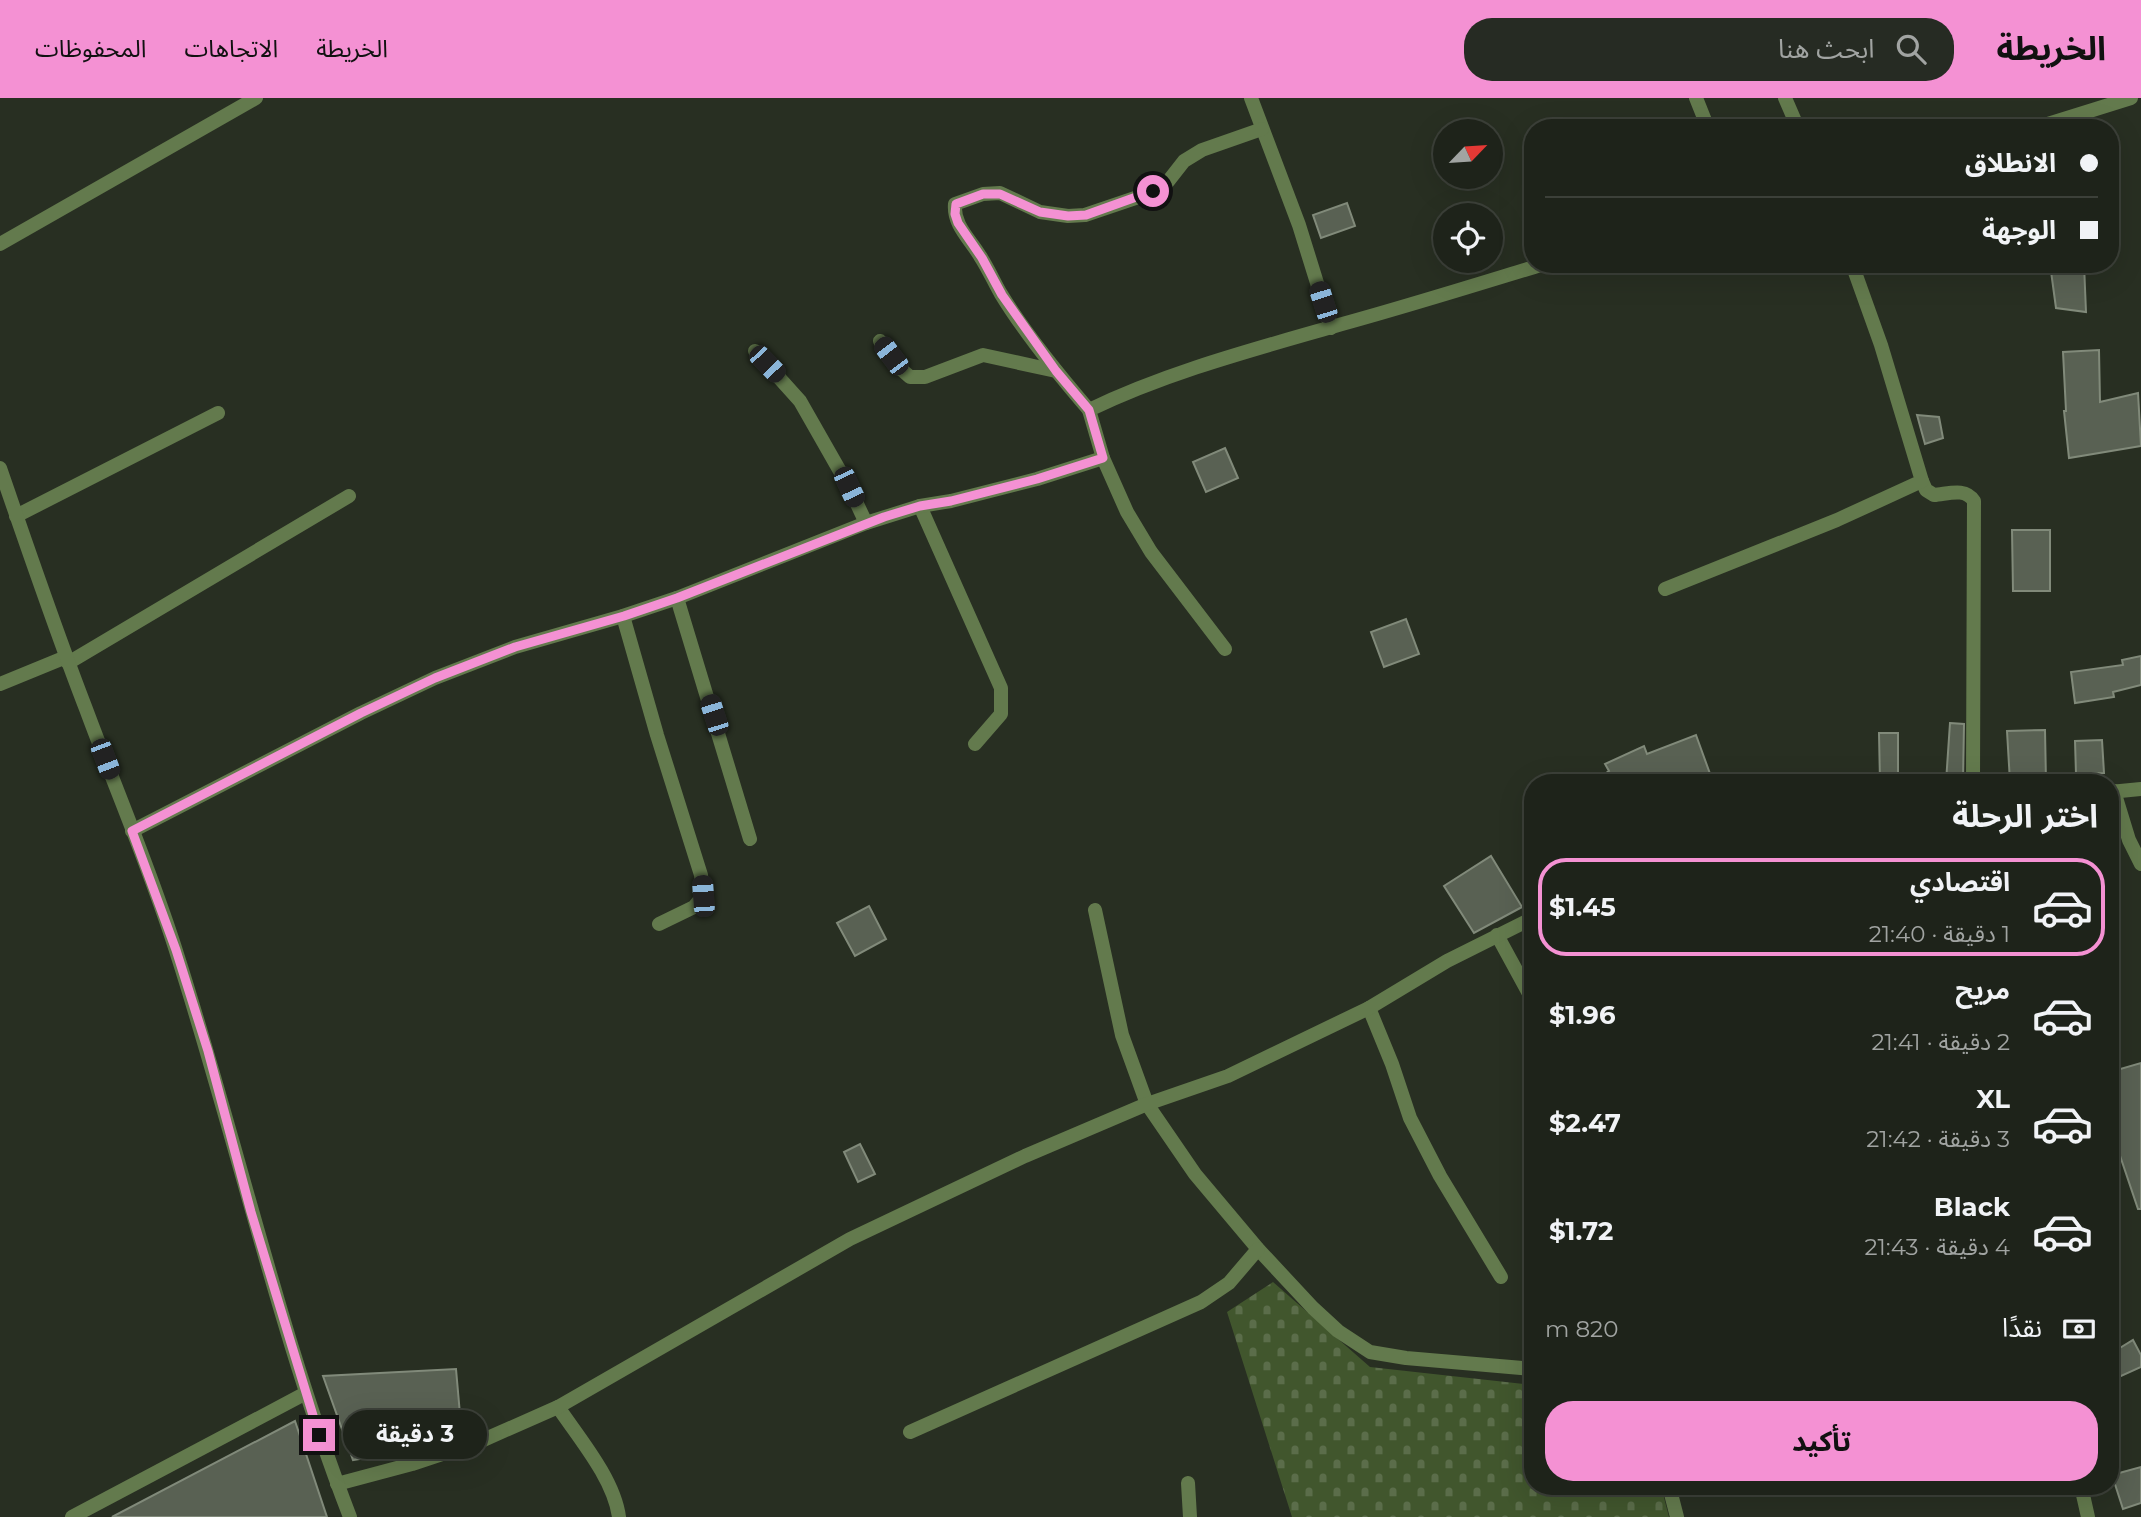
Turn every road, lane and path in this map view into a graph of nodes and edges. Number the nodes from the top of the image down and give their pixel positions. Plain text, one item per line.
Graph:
1 (256, 98) edge
2 (1251, 98) edge
3 (1696, 98) edge
4 (1785, 98) edge
5 (2131, 98) edge
6 (1705, 119) edge
7 (1794, 119) edge
8 (2064, 119) edge
9 (1262, 130) junction
10 (0, 244) edge
11 (1524, 270) edge
12 (1855, 273) edge
13 (1331, 328) junction
14 (880, 341) dead end
15 (755, 351) dead end
16 (1056, 371) junction
17 (1089, 410) junction
18 (218, 413) dead end
19 (1103, 458) junction
20 (0, 468) edge
21 (1922, 481) junction
22 (349, 496) dead end
23 (920, 506) junction
24 (16, 516) junction
25 (866, 523) junction
26 (1665, 589) dead end
27 (677, 598) junction
28 (624, 616) junction
29 (1225, 649) dead end
30 (67, 660) junction
31 (0, 684) edge
32 (975, 744) dead end
33 (1973, 774) edge
34 (2141, 789) edge
35 (2119, 791) edge
36 (2119, 811) edge
37 (132, 831) junction
38 (750, 839) dead end
39 (2141, 864) edge
40 (1095, 910) dead end
41 (1524, 922) edge
42 (659, 924) dead end
43 (1497, 935) junction
44 (1524, 984) edge
45 (1369, 1007) junction
46 (1147, 1104) junction
47 (1258, 1249) junction
48 (1501, 1278) dead end
49 (1524, 1368) edge
50 (306, 1393) junction
51 (558, 1406) junction
52 (910, 1432) dead end
53 (1188, 1483) dead end
54 (337, 1484) junction
55 (1671, 1495) edge
56 (2083, 1495) edge
57 (72, 1517) edge
58 (350, 1517) edge
59 (619, 1517) edge
60 (1190, 1517) edge
61 (1677, 1517) edge
62 (2088, 1517) edge

1 - 10 street
2 - 9 street
3 - 6 street
4 - 7 street
5 - 8 street
9 - 13 street
9 - 16 street
11 - 13 street
12 - 21 street
13 - 17 street
14 - 16 street
15 - 25 street
16 - 17 street
17 - 19 street
18 - 24 street
19 - 23 street
19 - 29 street
20 - 24 street
21 - 26 street
21 - 33 street
22 - 30 street
23 - 25 street
23 - 32 street
24 - 30 street
25 - 27 street
27 - 28 street
27 - 38 street
28 - 37 street
28 - 42 street
30 - 31 street
30 - 37 street
34 - 35 street
36 - 39 street
37 - 50 street
40 - 46 street
41 - 43 street
43 - 44 street
43 - 45 street
45 - 46 street
45 - 48 street
46 - 47 street
46 - 51 street
47 - 49 street
47 - 52 street
50 - 54 street
50 - 57 street
51 - 54 street
51 - 59 street
53 - 60 street
54 - 58 street
55 - 61 street
56 - 62 street

